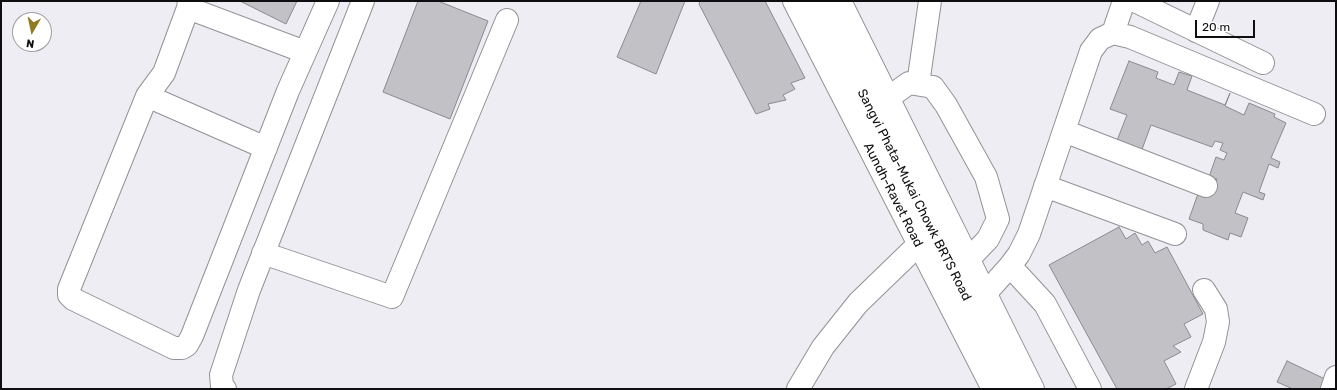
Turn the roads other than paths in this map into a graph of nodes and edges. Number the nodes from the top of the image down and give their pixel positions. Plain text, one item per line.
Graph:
1 (328, 1) edge
2 (362, 1) edge
3 (794, 1) edge
4 (817, 1) edge
5 (840, 1) edge
6 (930, 1) edge
7 (1208, 1) edge
8 (1135, 2) edge
9 (189, 5) edge
10 (507, 20) dead end
11 (1196, 30) junction
12 (1113, 33) junction
13 (305, 52) junction
14 (1263, 63) dead end
15 (918, 84) junction
16 (148, 96) junction
17 (888, 98) junction
18 (1314, 114) dead end
19 (1064, 131) junction
20 (266, 148) junction
21 (1045, 186) junction
22 (1206, 186) dead end
23 (1175, 234) dead end
24 (919, 244) junction
25 (263, 253) junction
26 (968, 260) junction
27 (1010, 266) junction
28 (1204, 290) dead end
29 (985, 294) junction
30 (1336, 377) edge
31 (225, 389) edge
32 (798, 389) edge
33 (993, 389) edge
34 (1012, 389) edge
35 (1033, 389) edge
36 (1090, 389) edge
37 (1196, 389) edge
38 (1332, 389) edge

1 - 13 street
2 - 25 street
3 - 24 street, Aundh-Ravet Road
4 - 34 street, Sangvi Phata-Mukai Chowk BRTS Road
5 - 17 street
6 - 15 street
7 - 11 street
8 - 11 street
8 - 12 street
9 - 13 street
9 - 16 street
10 - 25 street
11 - 14 street
12 - 18 street
12 - 19 street
13 - 20 street
15 - 17 street
15 - 26 street
16 - 20 street
16 - 20 street
17 - 26 street
19 - 21 street
19 - 22 street
21 - 23 street
21 - 27 street
24 - 32 street
24 - 33 street, Aundh-Ravet Road
25 - 31 street
26 - 29 street
27 - 29 street
27 - 36 street
28 - 37 street
29 - 35 street
30 - 38 street

